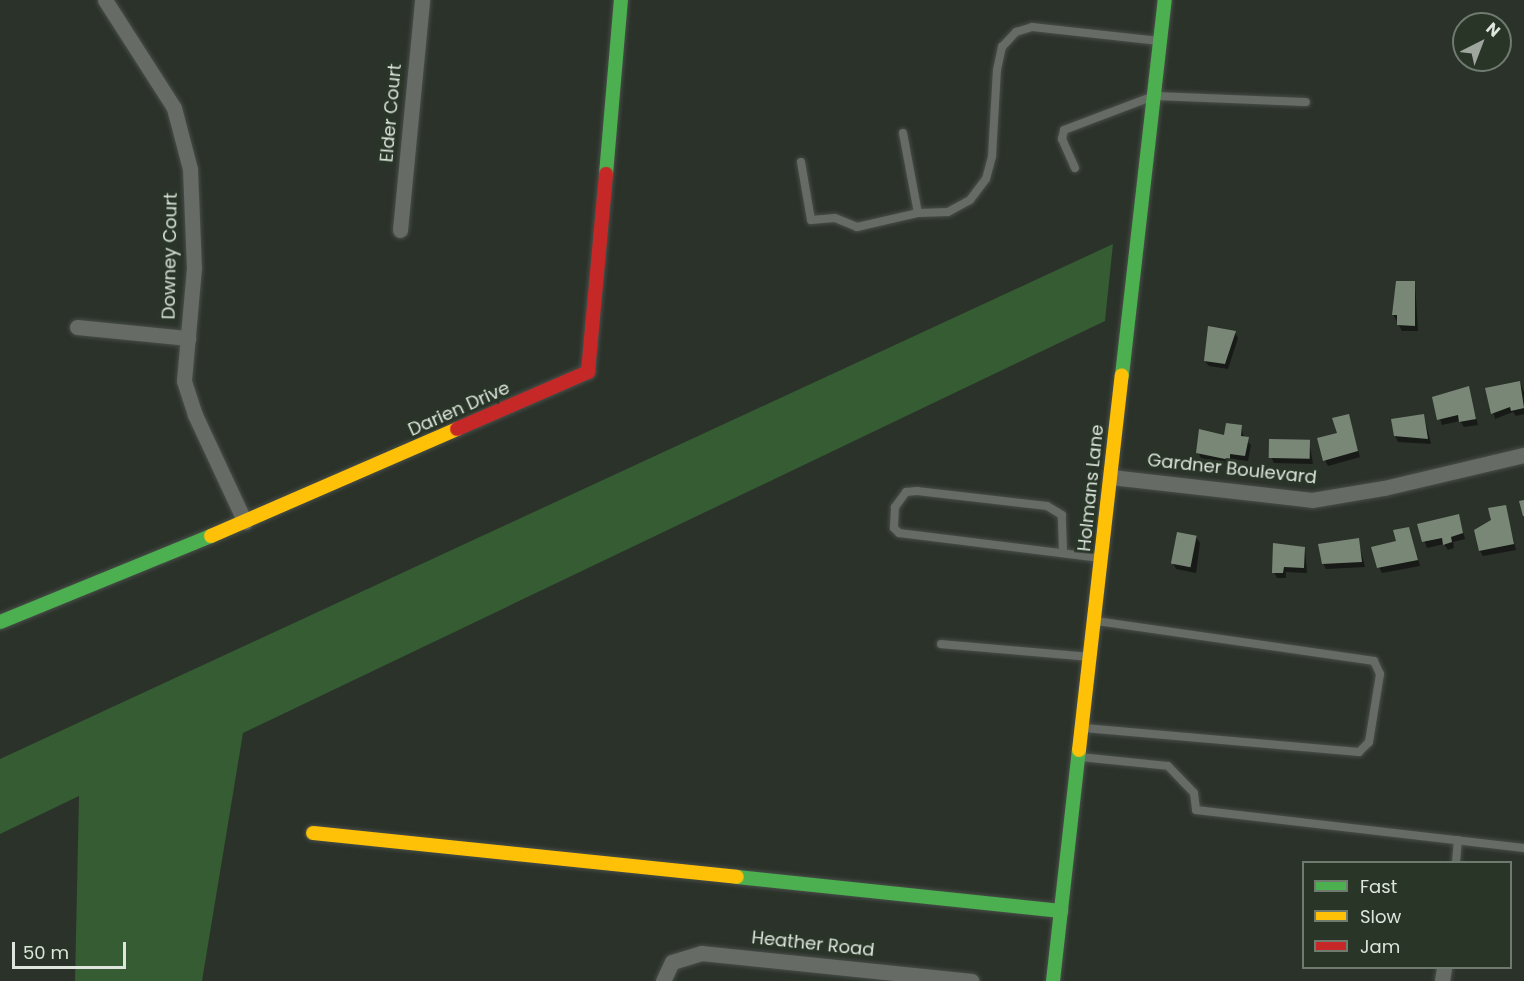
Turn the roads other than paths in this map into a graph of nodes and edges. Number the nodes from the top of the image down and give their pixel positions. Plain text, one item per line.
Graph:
1 (105, 0) edge
2 (422, 0) edge
3 (621, 0) edge
4 (1165, 0) edge
5 (1161, 41) junction
6 (1154, 96) junction
7 (1305, 102) dead end
8 (903, 133) dead end
9 (801, 162) dead end
10 (1075, 168) dead end
11 (918, 213) junction
12 (400, 230) dead end
13 (77, 327) dead end
14 (188, 338) junction
15 (1524, 455) edge
16 (1111, 477) junction
17 (245, 522) junction
18 (1063, 550) junction
19 (1102, 558) junction
20 (1095, 621) junction
21 (0, 622) edge
22 (941, 644) dead end
23 (1090, 657) junction
24 (1082, 728) junction
25 (1079, 757) junction
26 (313, 833) dead end
27 (1458, 840) junction
28 (1524, 848) edge
29 (1455, 861) edge
30 (1061, 911) junction
31 (663, 981) edge
32 (972, 981) edge
33 (1053, 981) edge

1 - 14 street, Downey Court
2 - 12 street, Elder Court
3 - 17 street, Darien Drive
4 - 5 street, Holmans Lane
5 - 6 street, Holmans Lane
5 - 11 lane
6 - 7 lane
6 - 10 lane
6 - 16 street, Holmans Lane
8 - 11 lane
9 - 11 lane
13 - 14 street
14 - 17 street, Downey Court
15 - 16 street, Gardner Boulevard
16 - 19 street, Holmans Lane
17 - 21 street, Darien Drive
18 - 18 lane
18 - 19 lane
19 - 20 street, Holmans Lane
20 - 23 street, Holmans Lane
20 - 24 lane
22 - 23 lane
23 - 24 street, Holmans Lane
24 - 25 street, Holmans Lane
25 - 27 lane
25 - 30 street, Holmans Lane
26 - 30 street
27 - 28 lane
27 - 29 lane
30 - 33 street, Holmans Lane
31 - 32 street, Heather Road

